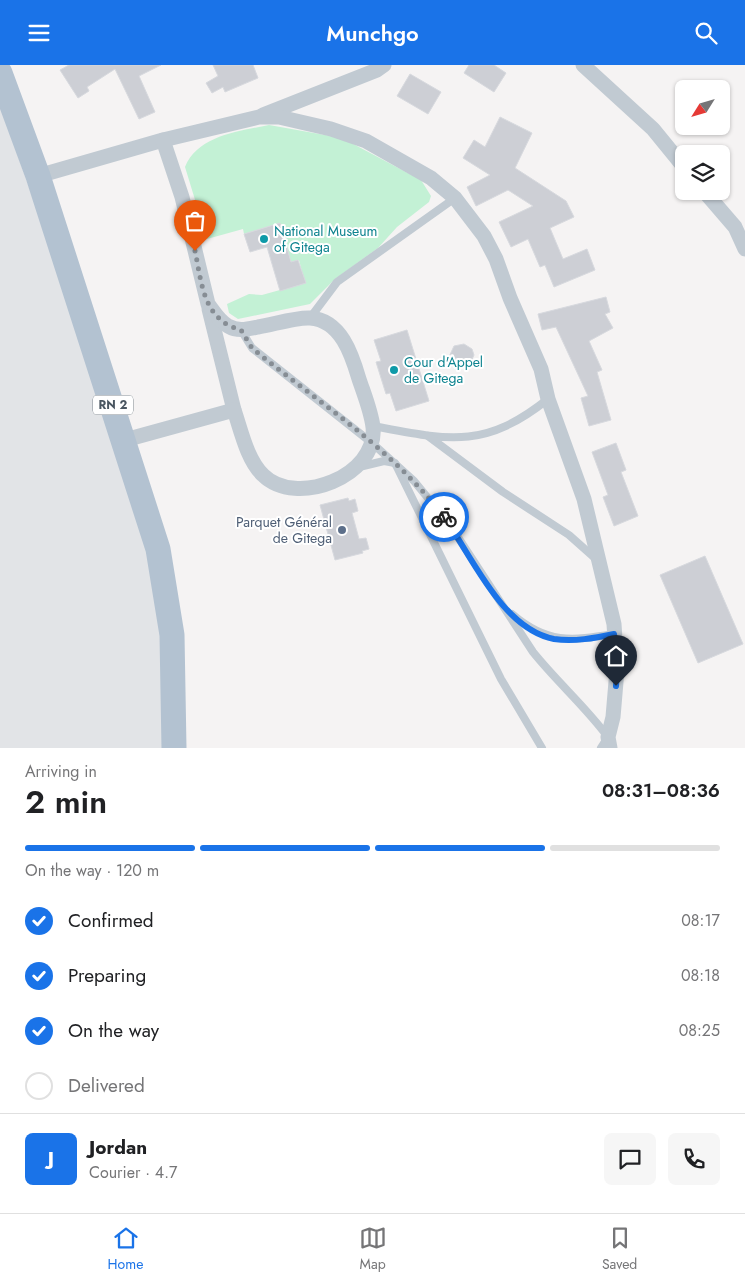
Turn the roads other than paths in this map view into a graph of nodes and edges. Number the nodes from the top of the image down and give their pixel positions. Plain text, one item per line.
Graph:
1 (384, 65) edge
2 (583, 65) edge
3 (0, 73) edge
4 (259, 117) junction
5 (163, 140) junction
6 (675, 156) edge
7 (38, 176) junction
8 (454, 198) junction
9 (712, 200) edge
10 (745, 249) edge
11 (208, 305) junction
12 (310, 318) junction
13 (241, 330) junction
14 (548, 399) junction
15 (234, 410) junction
16 (373, 426) junction
17 (428, 436) junction
18 (124, 440) junction
19 (372, 443) junction
20 (395, 463) junction
21 (355, 469) junction
22 (600, 562) junction
23 (504, 607) junction
24 (614, 634) junction
25 (606, 744) edge
26 (174, 748) edge
27 (542, 748) edge

1 - 4 street
2 - 6 street
3 - 7 main road, RN 2
4 - 5 street
4 - 8 street
5 - 7 street
5 - 11 street
7 - 18 main road, RN 2
8 - 12 lane
8 - 14 street
9 - 10 street
11 - 13 street
11 - 15 street
12 - 13 street
12 - 16 street
13 - 19 lane
14 - 17 lane
14 - 22 street
15 - 18 street
15 - 21 street
16 - 17 lane
16 - 19 street
17 - 22 lane
18 - 26 main road, RN 2
19 - 20 lane
19 - 21 street
20 - 21 lane
20 - 23 lane
20 - 27 lane
22 - 24 street
23 - 24 lane
23 - 25 lane
24 - 25 street

